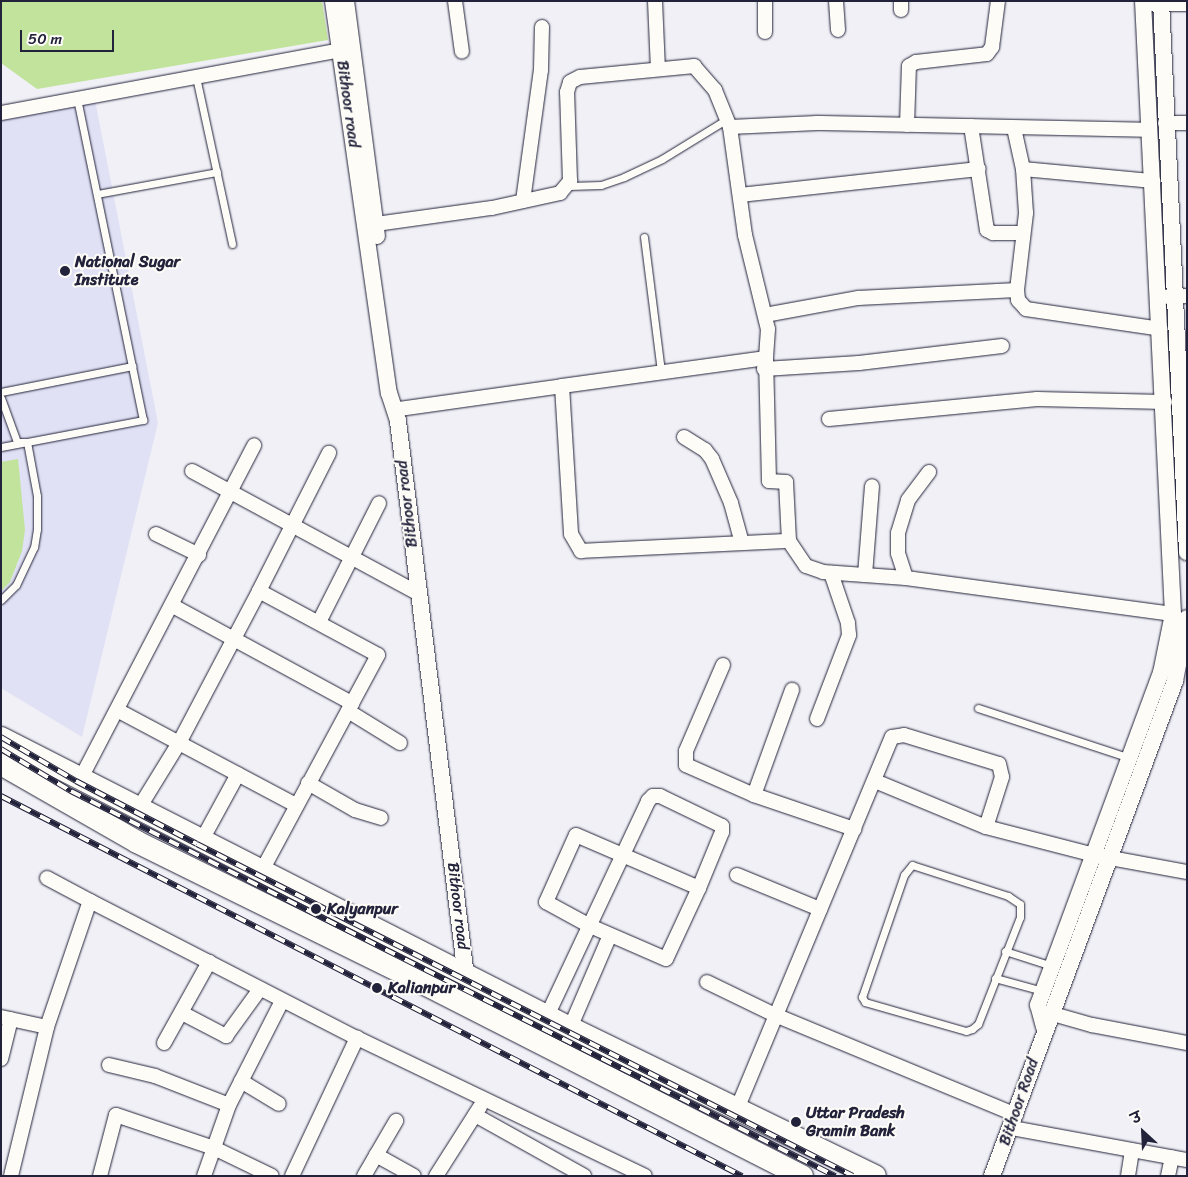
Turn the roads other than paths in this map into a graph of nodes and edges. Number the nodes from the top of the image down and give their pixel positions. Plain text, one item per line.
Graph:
1 (333, 1) edge
2 (346, 1) edge
3 (455, 1) edge
4 (655, 1) edge
5 (765, 1) edge
6 (836, 1) edge
7 (998, 1) edge
8 (1143, 2) edge
9 (1162, 2) edge
10 (1187, 4) edge
11 (542, 27) dead end
12 (838, 30) dead end
13 (765, 32) dead end
14 (340, 50) junction
15 (462, 52) dead end
16 (658, 69) junction
17 (196, 78) junction
18 (78, 99) junction
19 (1, 114) edge
20 (1165, 122) junction
21 (728, 123) junction
22 (1187, 123) edge
23 (907, 125) junction
24 (971, 126) junction
25 (1014, 128) junction
26 (1150, 130) junction
27 (979, 169) junction
28 (1023, 169) junction
29 (217, 172) junction
30 (1153, 181) junction
31 (569, 186) junction
32 (97, 194) junction
33 (740, 196) junction
34 (523, 201) junction
35 (376, 224) junction
36 (1022, 234) junction
37 (644, 237) dead end
38 (232, 244) dead end
39 (1017, 290) junction
40 (1174, 297) edge
41 (765, 315) junction
42 (1161, 329) junction
43 (1002, 346) dead end
44 (765, 363) junction
45 (132, 366) junction
46 (661, 371) junction
47 (562, 386) junction
48 (1, 392) edge
49 (1, 398) edge
50 (1165, 402) junction
51 (398, 415) junction
52 (829, 419) dead end
53 (684, 437) dead end
54 (27, 442) junction
55 (254, 445) dead end
56 (1, 447) edge
57 (329, 453) dead end
58 (192, 471) dead end
59 (929, 472) dead end
60 (872, 486) dead end
61 (231, 491) junction
62 (379, 502) dead end
63 (291, 524) junction
64 (1187, 531) edge
65 (156, 534) dead end
66 (789, 541) junction
67 (742, 543) junction
68 (1187, 552) edge
69 (199, 555) junction
70 (352, 558) junction
71 (831, 573) junction
72 (865, 575) junction
73 (906, 578) junction
74 (259, 591) junction
75 (418, 593) junction
76 (1, 600) edge
77 (173, 606) junction
78 (1180, 616) edge
79 (318, 622) junction
80 (235, 638) junction
81 (723, 665) dead end
82 (792, 690) dead end
83 (350, 707) junction
84 (978, 708) dead end
85 (117, 710) junction
86 (817, 719) dead end
87 (1, 738) edge
88 (179, 743) junction
89 (400, 743) dead end
90 (1130, 758) junction
91 (1, 764) edge
92 (238, 774) junction
93 (81, 778) junction
94 (874, 781) junction
95 (308, 783) junction
96 (754, 795) junction
97 (296, 805) junction
98 (139, 808) junction
99 (381, 818) dead end
100 (986, 828) junction
101 (854, 829) junction
102 (202, 840) junction
103 (623, 855) junction
104 (1101, 856) junction
105 (262, 870) junction
106 (1187, 872) edge
107 (737, 875) dead end
108 (47, 878) dead end
109 (699, 888) junction
110 (90, 901) junction
111 (820, 909) junction
112 (590, 926) junction
113 (610, 935) junction
114 (1005, 950) junction
115 (210, 962) junction
116 (1053, 966) junction
117 (466, 973) junction
118 (996, 978) junction
119 (707, 982) dead end
120 (260, 989) junction
121 (1044, 991) junction
122 (282, 1001) junction
123 (470, 1009) junction
124 (182, 1013) junction
125 (774, 1015) junction
126 (547, 1016) junction
127 (6, 1018) edge
128 (1049, 1021) junction
129 (47, 1027) junction
130 (570, 1028) junction
131 (357, 1038) junction
132 (164, 1043) dead end
133 (1187, 1043) edge
134 (1, 1059) edge
135 (109, 1065) dead end
136 (241, 1081) junction
137 (484, 1101) junction
138 (280, 1104) dead end
139 (229, 1105) junction
140 (737, 1109) junction
141 (475, 1114) junction
142 (396, 1121) dead end
143 (1014, 1122) junction
144 (570, 1142) junction
145 (214, 1148) junction
146 (1132, 1150) junction
147 (376, 1155) junction
148 (1172, 1157) junction
149 (1187, 1160) edge
150 (562, 1171) edge
151 (11, 1176) edge
152 (100, 1176) edge
153 (204, 1176) edge
154 (272, 1176) edge
155 (292, 1176) edge
156 (364, 1176) edge
157 (414, 1176) edge
158 (436, 1176) edge
159 (584, 1176) edge
160 (645, 1176) edge
161 (802, 1176) edge
162 (875, 1176) edge
163 (992, 1176) edge
164 (1128, 1176) edge
165 (1168, 1176) edge

1 - 14 street, Bithoor road
2 - 35 street
3 - 15 street
4 - 16 street
5 - 13 street
6 - 12 street
7 - 23 street
8 - 9 street
8 - 26 street
9 - 10 street
9 - 20 street
11 - 34 street
14 - 17 street
14 - 51 street, Bithoor road
16 - 21 street
16 - 31 street
17 - 18 street
17 - 29 lane
18 - 19 street
18 - 32 lane
20 - 22 street
20 - 40 street
21 - 23 street
21 - 31 lane
21 - 33 street
23 - 24 street
24 - 25 street
24 - 27 street
25 - 26 street
25 - 28 street
26 - 30 street
27 - 33 street
27 - 36 street
28 - 30 street
28 - 36 street
29 - 32 lane
29 - 38 lane
30 - 40 street
31 - 34 street
32 - 45 lane
33 - 41 street
34 - 35 street
35 - 51 street
36 - 39 street
37 - 46 lane
39 - 41 street
39 - 42 street
40 - 42 street
40 - 64 street
41 - 44 street
42 - 50 street
43 - 44 street
44 - 46 street
44 - 66 street
45 - 48 lane
45 - 54 lane
46 - 47 street
47 - 51 street
47 - 67 street
49 - 54 lane
50 - 52 street
50 - 78 street
51 - 75 street, Bithoor road
53 - 67 street
54 - 56 lane
54 - 76 lane
55 - 61 street
57 - 63 street
58 - 61 street
59 - 73 street
60 - 72 street
61 - 63 street
61 - 69 street
62 - 70 street
63 - 70 street
63 - 74 street
64 - 68 street
65 - 69 street
66 - 67 street
66 - 71 street
69 - 77 street
70 - 75 street
70 - 79 street
71 - 72 street
71 - 86 street
72 - 73 street
73 - 78 street
74 - 79 street
74 - 80 street
75 - 117 street, Bithoor road
77 - 80 street
77 - 85 street
78 - 90 street
78 - 104 street
79 - 83 street
80 - 83 street
80 - 88 street
81 - 96 street
82 - 96 street
83 - 89 street
83 - 95 street
84 - 90 lane
85 - 88 street
85 - 93 street
87 - 93 highway
88 - 92 street
88 - 98 street
90 - 104 street
91 - 123 highway
92 - 97 street
92 - 102 street
93 - 98 highway
94 - 100 street
94 - 100 street
94 - 101 street
95 - 97 street
95 - 99 street
96 - 101 street
97 - 105 street
98 - 102 highway
100 - 104 street
101 - 111 street
102 - 105 highway
103 - 109 street
103 - 109 street
103 - 112 street
103 - 112 street
104 - 106 street
104 - 116 street
104 - 128 street, Bithoor Road
105 - 117 highway
107 - 111 street
108 - 110 street
109 - 113 street
110 - 115 street
110 - 129 street
111 - 125 street
112 - 113 street
112 - 126 street
113 - 130 street
114 - 116 lane
114 - 118 lane
114 - 118 lane
115 - 120 street
115 - 124 street
116 - 121 street
117 - 123 street, Bithoor road
117 - 126 highway
118 - 121 lane
119 - 125 street
120 - 122 street
120 - 124 street
121 - 128 street
122 - 131 street
122 - 136 street
123 - 161 highway
124 - 132 street
125 - 140 street
125 - 143 street
126 - 130 highway
127 - 129 street
127 - 134 street
128 - 133 street
128 - 143 street, Bithoor Road
129 - 151 street
130 - 140 highway
131 - 137 street
131 - 155 street
135 - 139 street
136 - 138 street
136 - 139 street
137 - 141 street
137 - 144 street
139 - 145 street
140 - 162 highway
141 - 150 street
141 - 158 street
142 - 147 street
143 - 146 street
143 - 163 street, Bithoor Road
144 - 150 street
144 - 160 street
145 - 152 street
145 - 153 street
145 - 154 street
146 - 148 street
146 - 164 street
147 - 156 street
147 - 157 street
148 - 149 street
148 - 165 street
150 - 159 street

